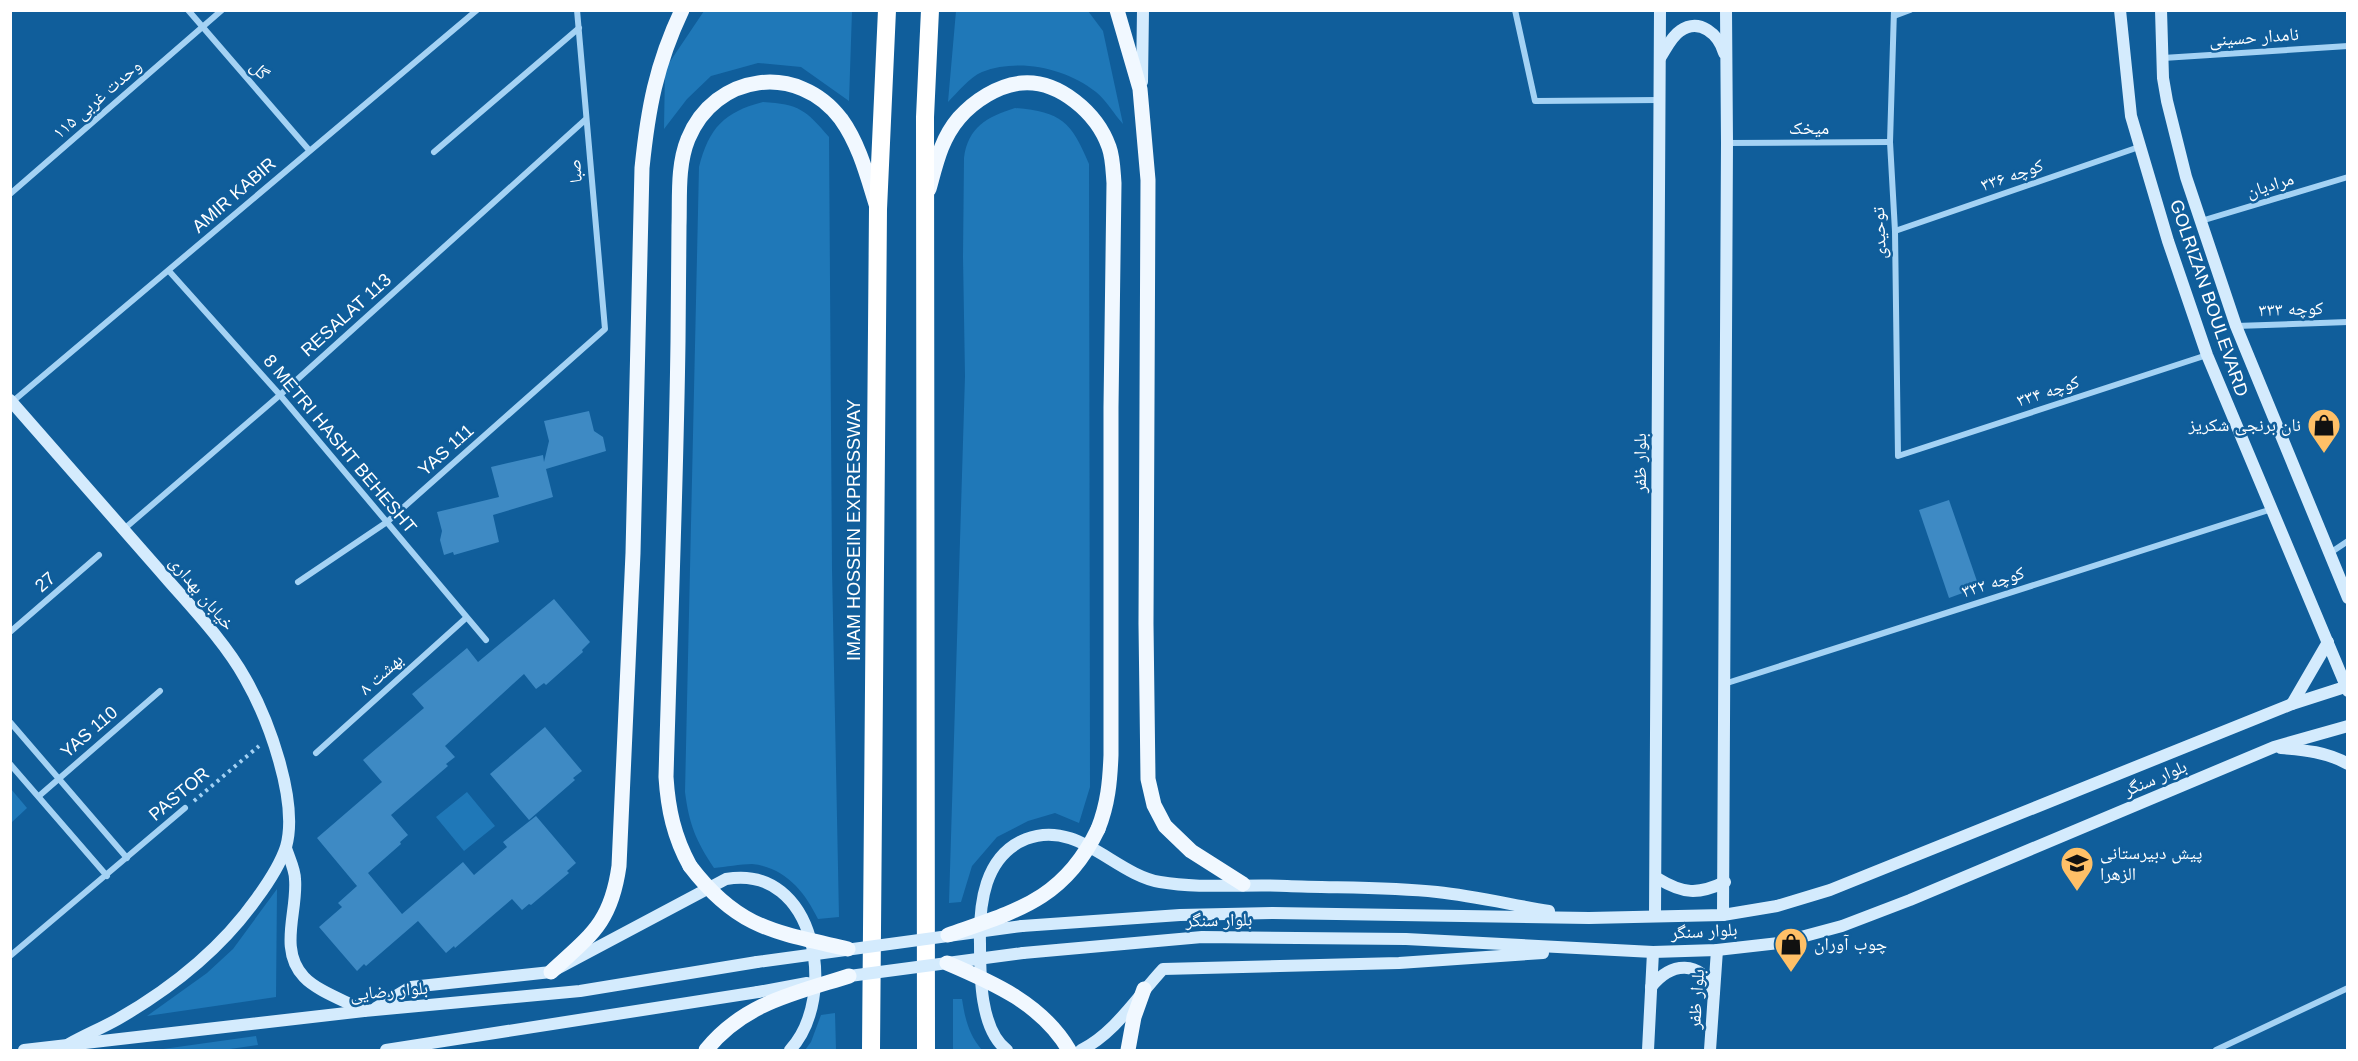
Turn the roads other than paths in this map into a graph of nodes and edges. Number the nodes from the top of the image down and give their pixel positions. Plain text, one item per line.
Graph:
1 (188, 10) edge
2 (222, 10) edge
3 (477, 10) edge
4 (577, 10) edge
5 (682, 10) edge
6 (887, 10) edge
7 (930, 10) edge
8 (1117, 10) edge
9 (1143, 10) edge
10 (1515, 10) edge
11 (1660, 10) edge
12 (1725, 10) edge
13 (1910, 10) edge
14 (2120, 10) edge
15 (2162, 10) edge
16 (1894, 13) edge
17 (203, 27) junction
18 (579, 28) junction
19 (2348, 46) edge
20 (1660, 58) junction
21 (2163, 58) junction
22 (1726, 60) junction
23 (1659, 100) junction
24 (1141, 104) junction
25 (585, 120) junction
26 (1890, 142) junction
27 (1727, 143) junction
28 (2139, 147) junction
29 (309, 150) junction
30 (434, 152) dead end
31 (2348, 177) edge
32 (10, 195) edge
33 (925, 204) junction
34 (878, 209) junction
35 (2201, 221) junction
36 (1894, 231) junction
37 (169, 271) junction
38 (2348, 322) edge
39 (2236, 326) junction
40 (605, 329) joint
41 (2207, 356) junction
42 (280, 395) junction
43 (11, 401) edge
44 (1898, 456) joint
45 (2271, 509) junction
46 (387, 522) junction
47 (124, 529) junction
48 (2348, 541) edge
49 (2330, 553) junction
50 (99, 555) dead end
51 (298, 582) dead end
52 (2348, 598) edge
53 (466, 618) junction
54 (10, 632) edge
55 (486, 640) dead end
56 (2328, 642) junction
57 (1724, 684) junction
58 (2347, 688) edge
59 (160, 691) dead end
60 (2292, 704) junction
61 (10, 722) edge
62 (2348, 726) edge
63 (2274, 747) junction
64 (316, 753) dead end
65 (10, 764) edge
66 (2348, 764) edge
67 (59, 778) junction
68 (39, 796) junction
69 (185, 808) road end
70 (285, 848) junction
71 (127, 858) junction
72 (107, 876) junction
73 (1657, 878) junction
74 (1725, 882) junction
75 (1243, 884) junction
76 (1723, 915) junction
77 (1655, 916) junction
78 (1589, 918) junction
79 (948, 935) junction
80 (848, 949) junction
81 (1591, 949) junction
82 (1717, 950) junction
83 (1653, 952) junction
84 (10, 957) edge
85 (947, 963) junction
86 (551, 972) junction
87 (849, 976) junction
88 (1651, 987) junction
89 (2348, 988) edge
90 (1144, 989) junction
91 (1714, 993) junction
92 (368, 1010) junction
93 (69, 1044) junction
94 (24, 1050) edge
95 (386, 1050) edge
96 (706, 1050) edge
97 (790, 1050) edge
98 (871, 1050) edge
99 (926, 1050) edge
100 (1007, 1050) edge
101 (1069, 1050) edge
102 (1081, 1050) edge
103 (1128, 1050) edge
104 (1648, 1050) edge
105 (1710, 1050) edge
106 (2216, 1050) edge

1 - 17 street, گل
2 - 17 street, ۱۱۵ وحدت غربی
3 - 29 street, AMIR KABIR
4 - 18 street, صبا
5 - 86 main road
6 - 34 highway, IMAM HOSSEIN EXPRESSWAY
7 - 33 highway
8 - 24 main road
9 - 24 main road
10 - 23 street
11 - 20 main road, بلوار ظفر
12 - 22 main road
13 - 16 street
14 - 28 main road, GOLRIZAN BOULEVARD
15 - 21 main road, GOLRIZAN BOULEVARD
16 - 26 street, توحیدی
17 - 29 street, گل
17 - 32 street, ۱۱۵ وحدت غربی
18 - 25 street, صبا
18 - 30 street
19 - 21 street, نامدار حسینی
20 - 22 main road
20 - 23 main road, بلوار ظفر
21 - 35 main road, GOLRIZAN BOULEVARD
22 - 27 main road
23 - 73 main road, بلوار ظفر
24 - 75 main road
25 - 40 street, صبا
25 - 42 street, RESALAT 113
26 - 27 street, میخک
26 - 36 street, توحیدی
27 - 57 main road
28 - 36 street, کوچه ۳۳۶
28 - 41 main road, GOLRIZAN BOULEVARD
29 - 37 street, AMIR KABIR
31 - 35 street, مرادیان
33 - 79 main road, bridge
33 - 99 highway
34 - 80 main road, bridge
34 - 98 highway, IMAM HOSSEIN EXPRESSWAY
35 - 39 main road, GOLRIZAN BOULEVARD
36 - 44 street, توحیدی
37 - 42 street, 8 METRI HASHT BEHESHT
37 - 43 street, AMIR KABIR
38 - 39 street, کوچه ۳۳۳
39 - 49 main road, GOLRIZAN BOULEVARD
40 - 46 street, YAS 111
41 - 44 street, کوچه ۳۳۴
41 - 45 main road, GOLRIZAN BOULEVARD
42 - 46 street, 8 METRI HASHT BEHESHT
42 - 47 street, RESALAT 113
43 - 47 main road, خیابان بهداری
45 - 56 main road, GOLRIZAN BOULEVARD
45 - 57 street, کوچه ۳۳۲
46 - 51 street, YAS 111
46 - 53 street, 8 METRI HASHT BEHESHT
47 - 70 main road, خیابان بهداری
48 - 49 street
49 - 52 main road, GOLRIZAN BOULEVARD
50 - 54 street, 27
53 - 55 street, 8 METRI HASHT BEHESHT
53 - 64 street, ۸ بهشت
56 - 58 main road, GOLRIZAN BOULEVARD
56 - 60 main road
57 - 74 main road
58 - 60 main road, بلوار سنگر
59 - 67 street, YAS 110
60 - 76 main road, بلوار سنگر
61 - 67 street
62 - 63 main road, بلوار سنگر
63 - 66 main road
63 - 82 main road, بلوار سنگر
65 - 68 street
67 - 68 street, YAS 110
67 - 71 street
68 - 72 street
69 - 71 street, PASTOR
70 - 92 main road, خیابان بهداری
70 - 93 main road, خیابان بهداری
71 - 72 street, PASTOR
72 - 84 street, PASTOR
73 - 74 main road
73 - 77 main road, بلوار ظفر
74 - 76 main road
75 - 78 main road
75 - 100 main road
76 - 77 main road, بلوار سنگر
77 - 78 main road, بلوار سنگر
78 - 79 main road, بلوار سنگر, bridge
79 - 80 main road, بلوار سنگر, bridge
80 - 92 main road, بلوار رضایی, bridge
81 - 83 main road, بلوار سنگر
81 - 85 main road, بلوار سنگر, bridge
81 - 90 main road
82 - 83 main road, بلوار سنگر
82 - 91 main road, بلوار ظفر
83 - 88 main road
85 - 87 main road, بلوار سنگر, bridge
85 - 101 main road, bridge
86 - 92 main road
86 - 97 main road
87 - 95 main road, بلوار سنگر, bridge
87 - 96 main road, bridge
88 - 91 main road
88 - 104 main road
89 - 106 street
90 - 102 main road
90 - 103 main road
91 - 105 main road, بلوار ظفر
92 - 93 main road, بلوار رضایی
93 - 94 main road, بلوار رضایی

